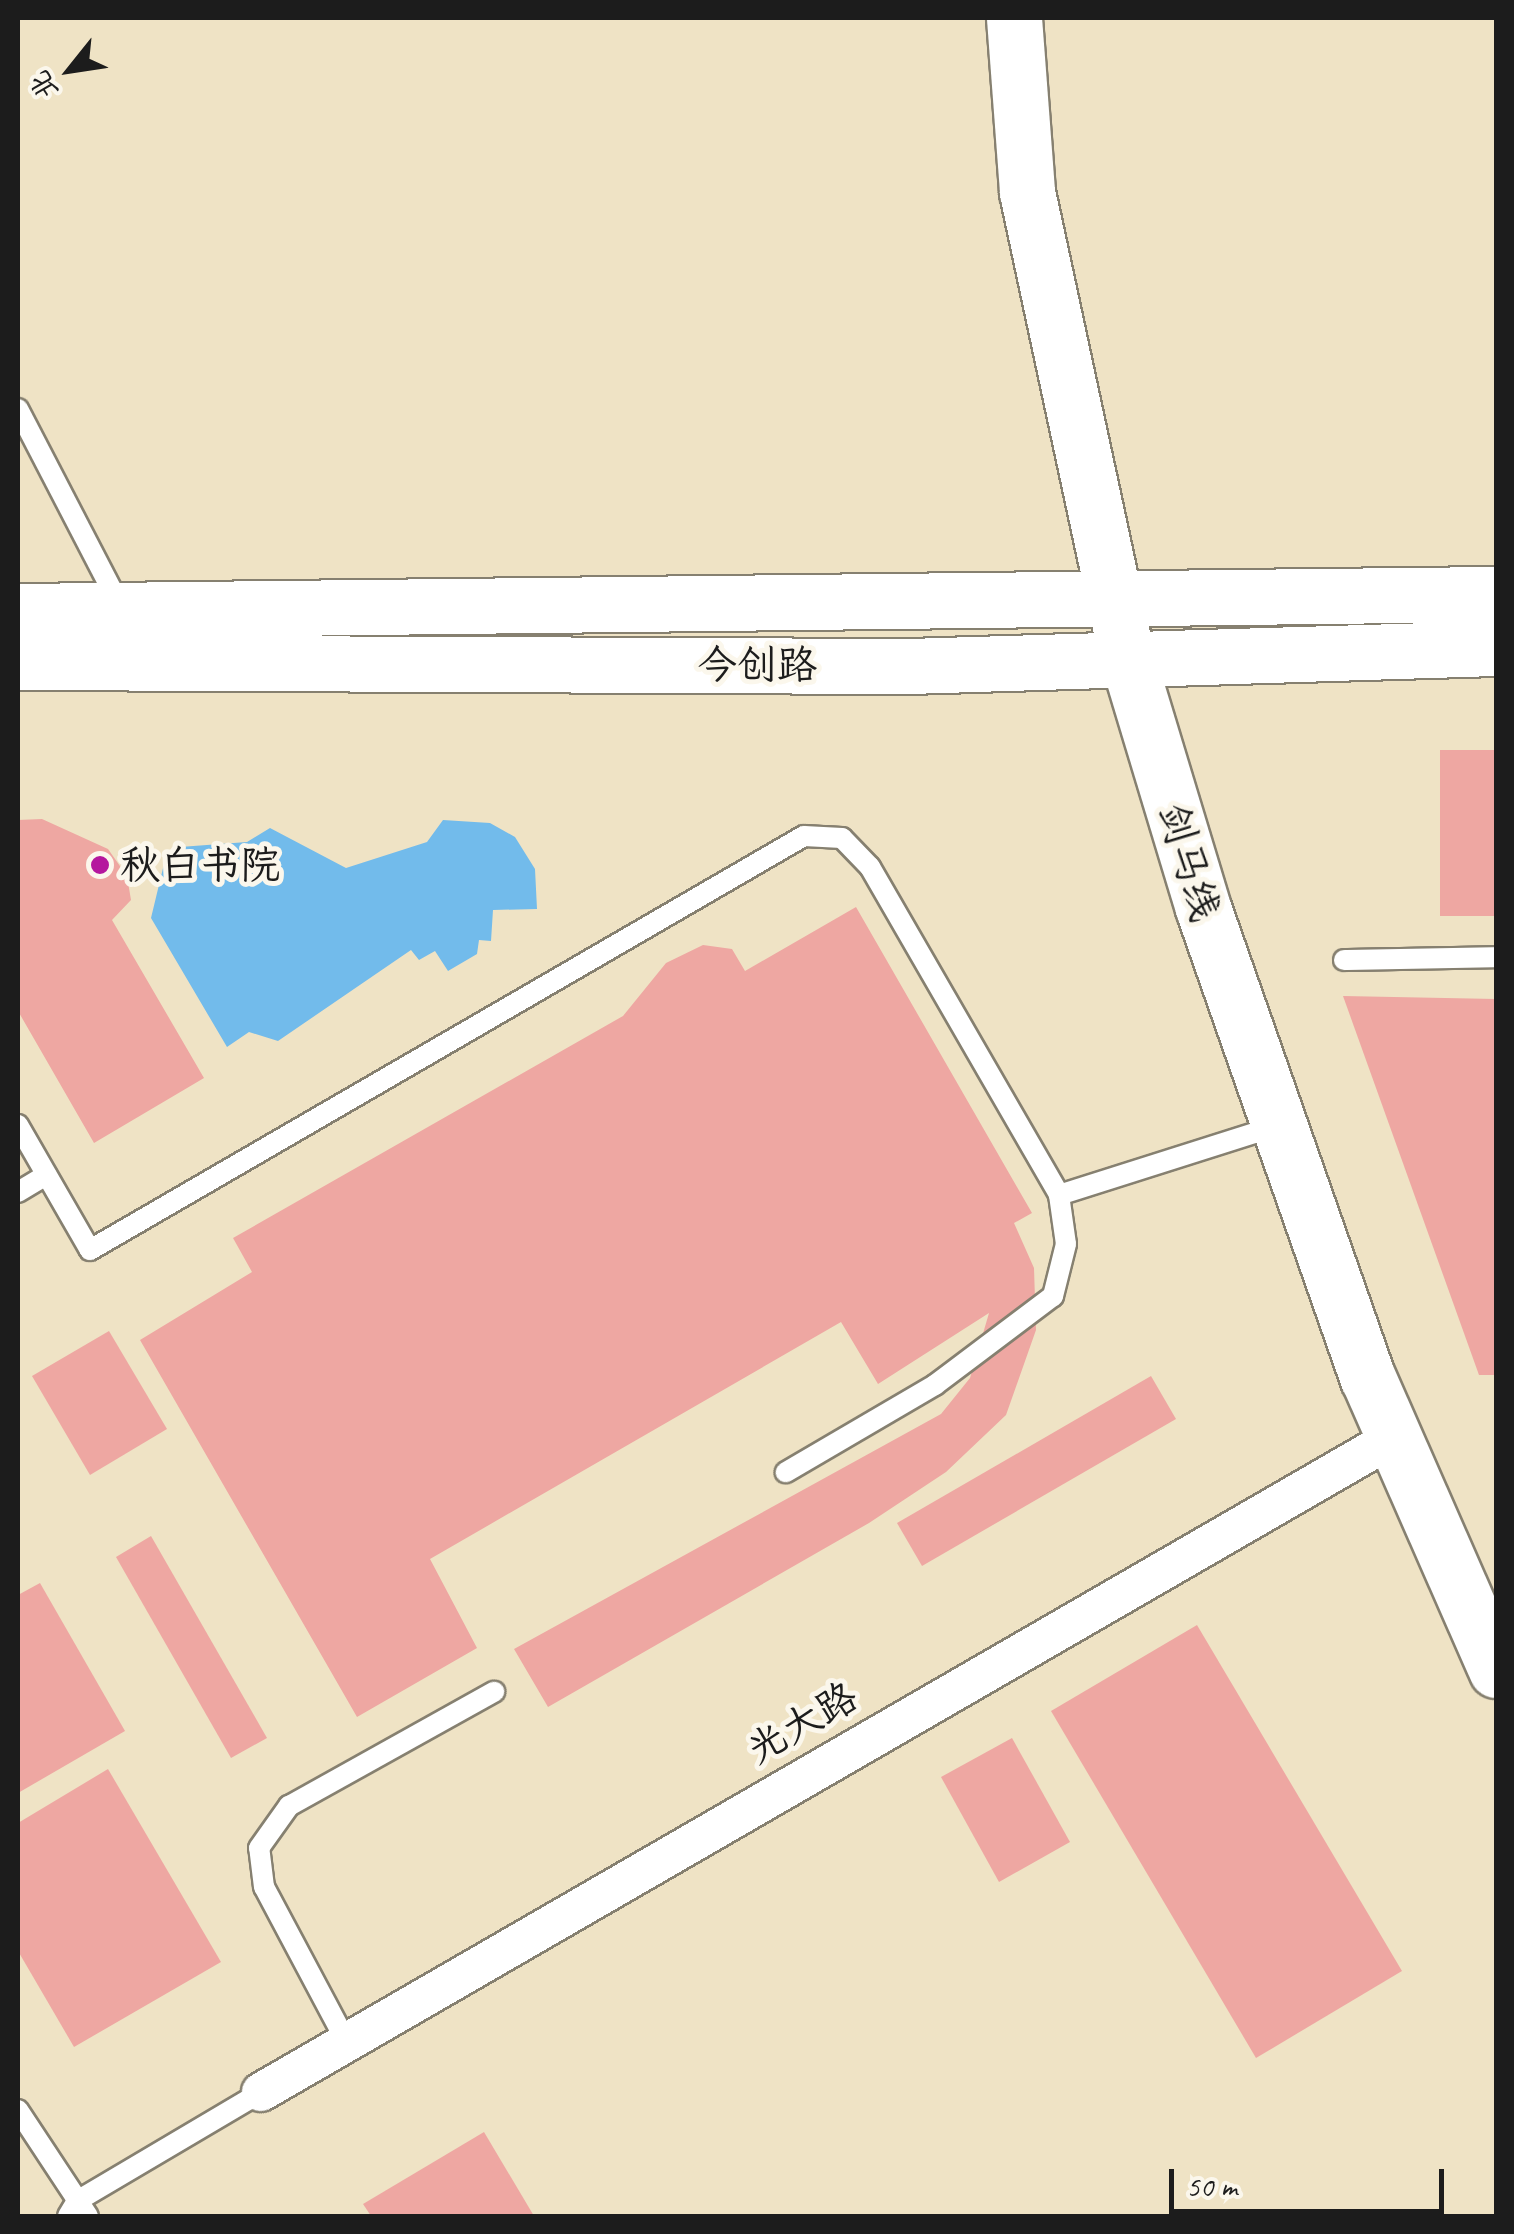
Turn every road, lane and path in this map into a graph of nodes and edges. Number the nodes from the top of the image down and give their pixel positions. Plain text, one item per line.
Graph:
1 (1014, 18) edge
2 (18, 409) edge
3 (1116, 594) junction
4 (1496, 594) edge
5 (18, 610) edge
6 (134, 636) junction
7 (1496, 648) edge
8 (1126, 653) junction
9 (18, 662) edge
10 (1496, 957) edge
11 (1344, 960) dead end
12 (18, 1125) edge
13 (1279, 1125) junction
14 (46, 1175) junction
15 (18, 1192) edge
16 (1060, 1195) junction
17 (1392, 1439) junction
18 (786, 1472) dead end
19 (1496, 1670) edge
20 (494, 1692) dead end
21 (346, 2042) junction
22 (262, 2092) joint
23 (18, 2110) edge
24 (77, 2211) edge

1 - 3 main road, 剑马线
2 - 6 lane
3 - 4 main road, 今创路
3 - 6 main road, 今创路
3 - 8 main road, 剑马线
5 - 6 main road, 今创路
6 - 8 main road, 今创路
6 - 9 main road, 今创路
7 - 8 main road, 今创路
8 - 13 main road, 剑马线
10 - 11 lane
12 - 14 lane
13 - 16 lane
13 - 17 main road, 剑马线
14 - 15 lane
14 - 16 lane
16 - 18 lane
17 - 19 main road, 剑马线
17 - 21 street, 光大路
20 - 21 lane
21 - 22 street, 光大路
22 - 24 lane
23 - 24 lane

